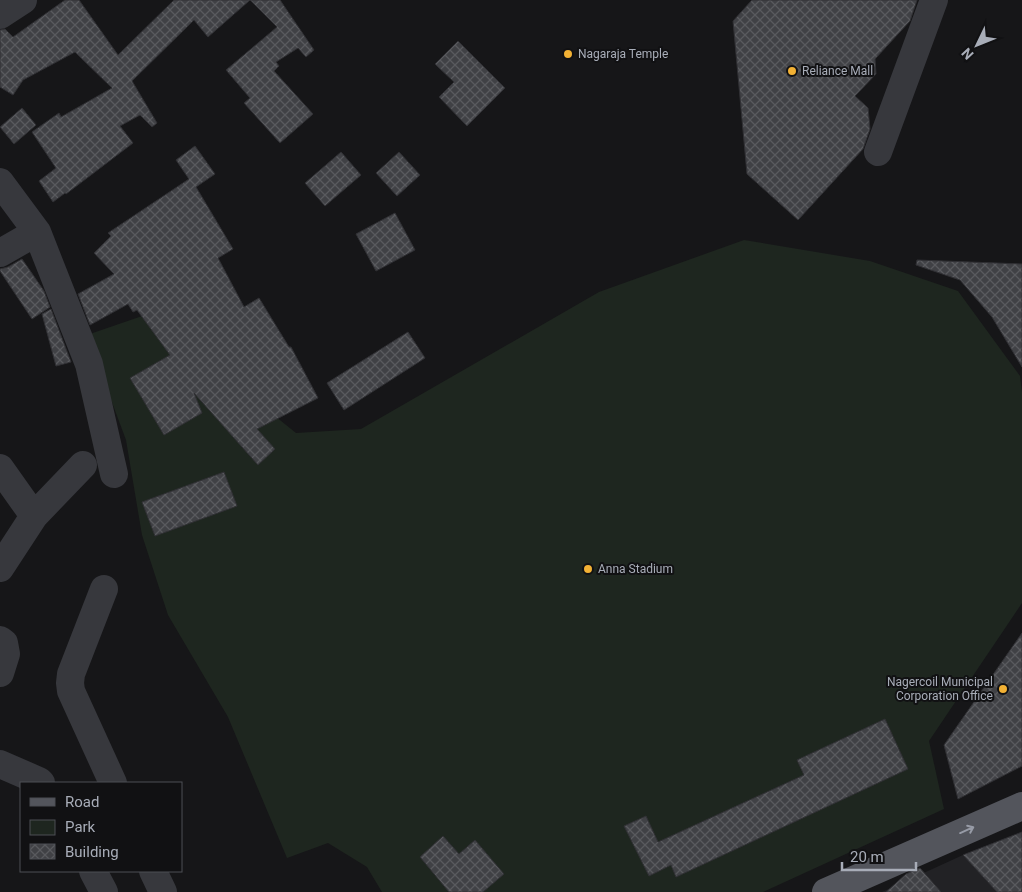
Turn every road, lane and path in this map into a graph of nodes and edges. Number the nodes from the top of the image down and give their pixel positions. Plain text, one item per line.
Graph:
1 (23, 0) edge
2 (934, 0) edge
3 (0, 15) edge
4 (878, 152) dead end
5 (0, 182) edge
6 (37, 232) junction
7 (0, 253) edge
8 (83, 465) dead end
9 (0, 468) edge
10 (114, 474) dead end
11 (34, 516) junction
12 (0, 568) edge
13 (104, 589) dead end
14 (0, 640) edge
15 (0, 673) edge
16 (0, 764) edge
17 (40, 782) edge
18 (114, 782) edge
19 (1022, 806) edge
20 (94, 872) edge
21 (153, 872) edge
22 (104, 892) edge
23 (163, 892) edge
24 (826, 892) edge

1 - 3 street
2 - 4 street
5 - 6 street
6 - 7 street
6 - 10 street
8 - 11 street
9 - 11 street
11 - 12 street
13 - 18 street
14 - 15 street
16 - 17 street
24 -> 19 main road
20 - 22 street
21 - 23 street

